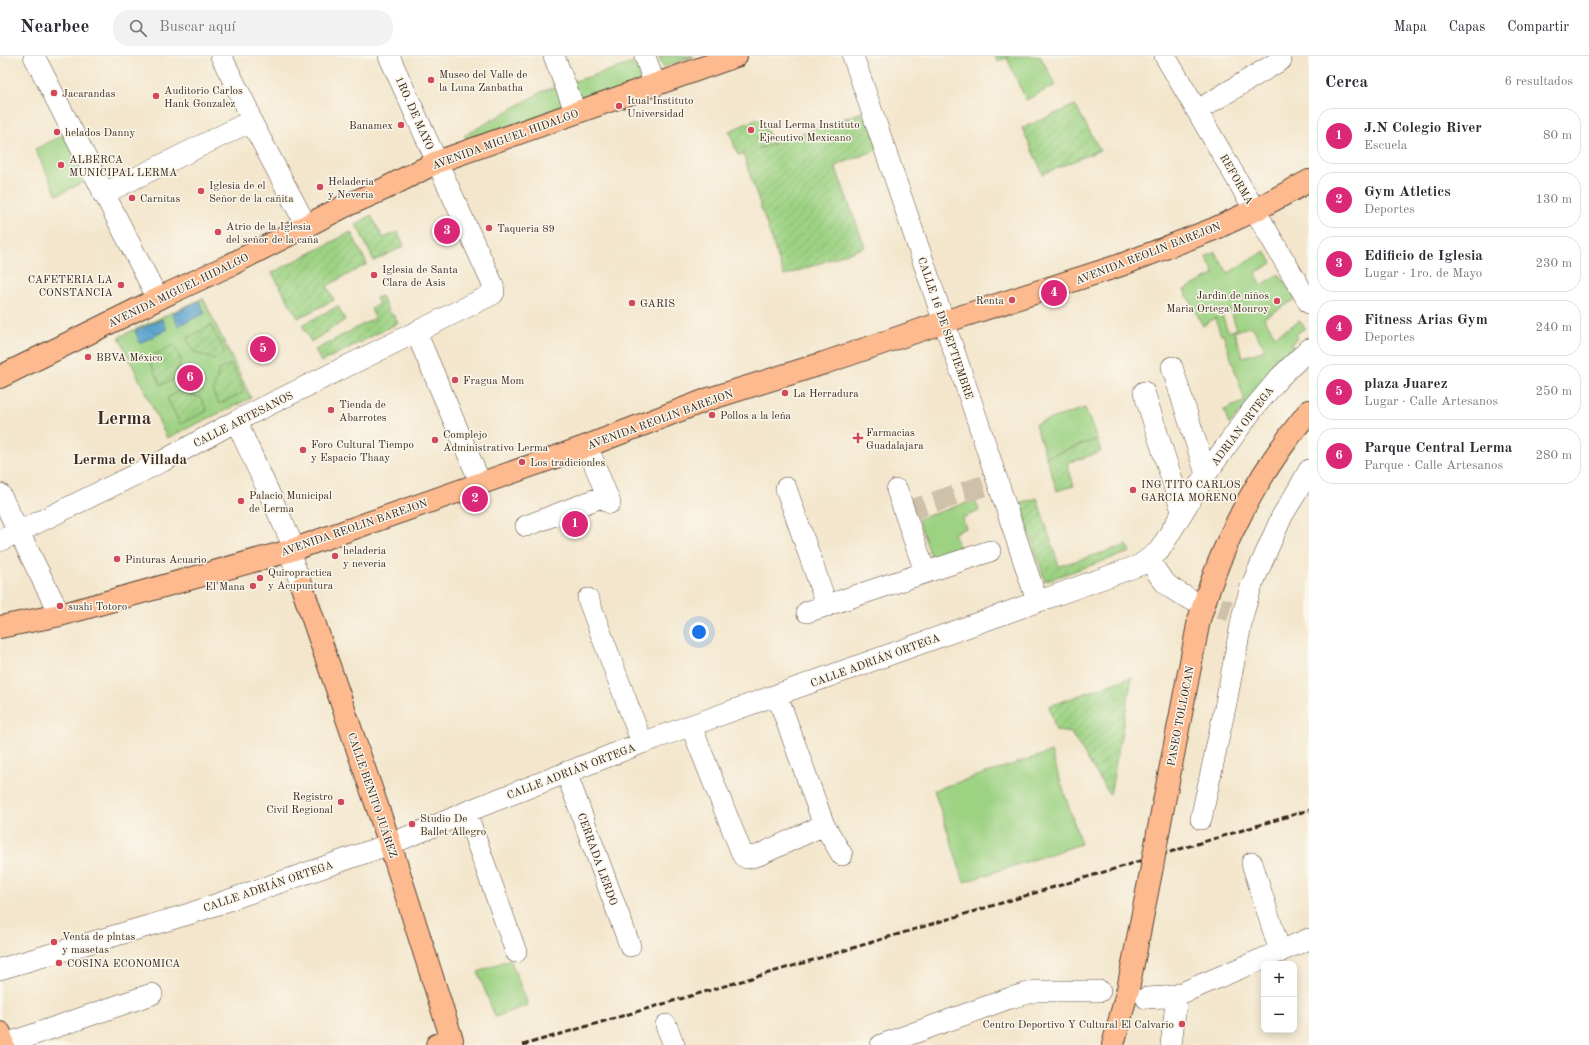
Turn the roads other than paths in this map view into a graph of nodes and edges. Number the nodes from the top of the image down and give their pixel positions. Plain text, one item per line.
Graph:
1 (34, 56) edge
2 (221, 56) edge
3 (389, 56) edge
4 (554, 56) edge
5 (645, 56) edge
6 (736, 56) edge
7 (853, 56) edge
8 (1165, 56) edge
9 (1281, 60) dead end
10 (655, 86) junction
11 (1198, 110) junction
12 (576, 113) junction
13 (251, 121) junction
14 (437, 162) junction
15 (1309, 181) edge
16 (103, 194) junction
17 (1255, 210) junction
18 (307, 227) junction
19 (487, 297) joint
20 (158, 299) junction
21 (1309, 303) edge
22 (944, 322) junction
23 (416, 332) junction
24 (1309, 349) edge
25 (1172, 367) dead end
26 (0, 377) edge
27 (1144, 392) dead end
28 (1309, 411) edge
29 (236, 421) junction
30 (587, 446) junction
31 (1309, 470) edge
32 (1206, 474) junction
33 (480, 482) junction
34 (786, 488) dead end
35 (897, 490) dead end
36 (0, 494) edge
37 (1182, 511) junction
38 (526, 526) dead end
39 (9, 536) edge
40 (289, 551) junction
41 (990, 551) dead end
42 (1145, 562) junction
43 (925, 572) junction
44 (302, 587) joint
45 (588, 599) dead end
46 (1190, 599) tunnel mouth
47 (1037, 601) junction
48 (827, 606) junction
49 (807, 612) dead end
50 (60, 615) junction
51 (0, 627) edge
52 (776, 695) junction
53 (691, 726) junction
54 (642, 743) junction
55 (566, 772) junction
56 (466, 812) junction
57 (1201, 819) dead end
58 (824, 825) junction
59 (390, 844) junction
60 (842, 855) dead end
61 (1252, 863) dead end
62 (1309, 939) edge
63 (630, 946) dead end
64 (516, 952) dead end
65 (1280, 952) junction
66 (0, 969) edge
67 (1100, 991) dead end
68 (152, 994) dead end
69 (1178, 995) junction
70 (1146, 998) dead end
71 (666, 1025) dead end
72 (0, 1034) edge
73 (444, 1042) edge
74 (3, 1045) edge
75 (674, 1045) edge
76 (881, 1045) edge
77 (1113, 1045) edge
78 (1171, 1045) edge

1 - 16 street
2 - 13 street
3 - 14 street, 1RO. DE MAYO
4 - 12 street
5 - 10 street
6 - 10 main road, AVENIDA MIGUEL HIDALGO
7 - 22 street, CALLE 16 DE SEPTIEMBRE
8 - 11 street, REFORMA
9 - 11 street
10 - 12 main road, AVENIDA MIGUEL HIDALGO
11 - 17 street, REFORMA
12 - 14 main road, AVENIDA MIGUEL HIDALGO
13 - 16 street
13 - 18 street
14 - 18 main road, AVENIDA MIGUEL HIDALGO
14 - 19 street, 1RO. DE MAYO
15 - 17 main road, AVENIDA REOLIN BAREJON
16 - 20 street
17 - 21 street, REFORMA
17 - 22 main road, AVENIDA REOLIN BAREJON
18 - 20 main road, AVENIDA MIGUEL HIDALGO
19 - 23 street, CALLE ARTESANOS
20 - 26 main road, AVENIDA MIGUEL HIDALGO
22 - 30 main road, AVENIDA REOLIN BAREJON
22 - 47 street, CALLE 16 DE SEPTIEMBRE
23 - 29 street, CALLE ARTESANOS
23 - 33 street
24 - 32 street, ADRIAN ORTEGA
25 - 32 street
27 - 37 street
28 - 77 main road, PASEO TOLLOCAN, bridge
29 - 39 street, CALLE ARTESANOS
29 - 40 street, CALLE BENITO JUÁREZ
30 - 33 main road, AVENIDA REOLIN BAREJON
30 - 38 street
31 - 57 street
32 - 37 street, ADRIAN ORTEGA
33 - 40 main road, AVENIDA REOLIN BAREJON
34 - 48 street
35 - 43 street
36 - 39 street
37 - 42 street, ADRIAN ORTEGA
39 - 50 street
40 - 44 street, CALLE BENITO JUÁREZ
40 - 50 main road, AVENIDA REOLIN BAREJON
41 - 43 street
42 - 46 street
42 - 47 street, CALLE ADRIÁN ORTEGA
43 - 48 street
44 - 59 main road, CALLE BENITO JUÁREZ
45 - 54 street
47 - 52 street, CALLE ADRIÁN ORTEGA
48 - 49 street
50 - 51 main road, AVENIDA REOLIN BAREJON
52 - 53 street, CALLE ADRIÁN ORTEGA
52 - 58 street
53 - 54 street, CALLE ADRIÁN ORTEGA
53 - 58 street
54 - 55 street, CALLE ADRIÁN ORTEGA
55 - 56 street, CALLE ADRIÁN ORTEGA
55 - 63 street, CERRADA LERDO
56 - 59 street, CALLE ADRIÁN ORTEGA
56 - 64 street
58 - 60 street
59 - 66 street, CALLE ADRIÁN ORTEGA
59 - 73 main road, CALLE BENITO JUÁREZ
61 - 65 street
62 - 65 street
65 - 69 street
67 - 76 street
68 - 74 street
69 - 70 street
69 - 78 street
71 - 75 street
72 - 74 main road

